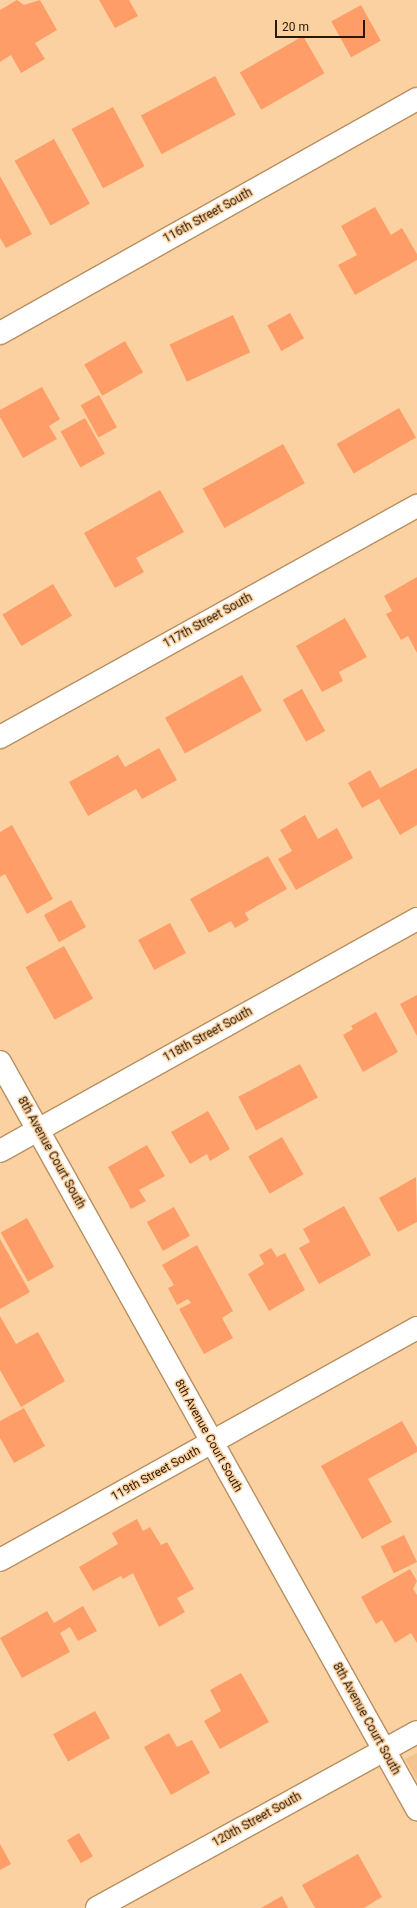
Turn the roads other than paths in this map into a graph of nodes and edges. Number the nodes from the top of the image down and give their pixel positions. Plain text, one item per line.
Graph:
1 (417, 99) edge
2 (0, 333) edge
3 (417, 506) edge
4 (0, 737) edge
5 (417, 919) edge
6 (0, 1062) edge
7 (38, 1130) junction
8 (0, 1151) edge
9 (417, 1328) edge
10 (212, 1443) junction
11 (0, 1560) edge
12 (417, 1732) edge
13 (384, 1750) junction
14 (417, 1809) edge
15 (98, 1908) edge

1 - 2 street, 116th Street South
3 - 4 street, 117th Street South
5 - 7 street, 118th Street South
6 - 7 street, 8th Avenue Court South
7 - 8 street, 118th Street South
7 - 10 street, 8th Avenue Court South
9 - 10 street, 119th Street South
10 - 11 street, 119th Street South
10 - 13 street, 8th Avenue Court South
12 - 13 street, 120th Street South
13 - 14 street, 8th Avenue Court South
13 - 15 street, 120th Street South

